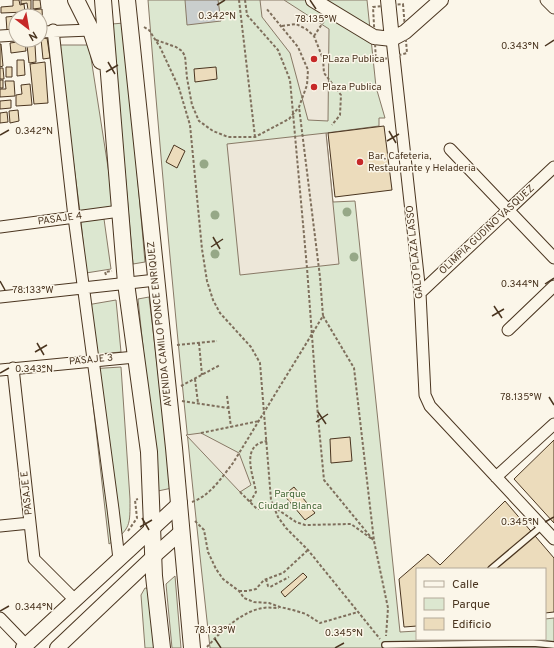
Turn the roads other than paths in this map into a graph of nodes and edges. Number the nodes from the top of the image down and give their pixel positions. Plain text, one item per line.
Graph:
1 (76, 0) edge
2 (103, 0) edge
3 (313, 0) edge
4 (388, 0) edge
5 (441, 0) edge
6 (546, 0) edge
7 (127, 8) edge
8 (554, 8) edge
9 (53, 30) junction
10 (91, 30) junction
11 (48, 31) edge
12 (392, 39) junction
13 (109, 84) junction
14 (450, 149) dead end
15 (554, 167) edge
16 (508, 209) junction
17 (120, 211) junction
18 (74, 217) junction
19 (0, 227) edge
20 (554, 258) edge
21 (156, 280) junction
22 (126, 283) junction
23 (554, 286) edge
24 (83, 288) junction
25 (420, 293) junction
26 (0, 297) edge
27 (508, 330) dead end
28 (135, 356) junction
29 (92, 360) junction
30 (13, 368) junction
31 (0, 370) edge
32 (554, 424) edge
33 (496, 478) junction
34 (186, 503) junction
35 (30, 523) junction
36 (0, 526) edge
37 (542, 526) junction
38 (153, 528) junction
39 (181, 532) junction
40 (554, 539) edge
41 (154, 556) junction
42 (118, 559) junction
43 (492, 568) edge
44 (75, 600) junction
45 (0, 618) edge
46 (385, 645) road end
47 (554, 645) edge
48 (25, 646) edge
49 (56, 648) edge
50 (162, 648) edge
51 (192, 648) edge

1 - 10 main road
2 - 13 main road
3 - 12 street
4 - 12 street, GALO PLAZA LASSO
5 - 12 street
6 - 8 street
7 - 21 main road, AVENIDA CAMILO PONCE ENRIQUEZ
9 - 10 street
9 - 11 street
9 - 18 street
10 - 13 main road
12 - 25 street, GALO PLAZA LASSO
13 - 17 main road
14 - 16 street
15 - 16 street, OLIMPIA GUDIÑO VASQUEZ
16 - 20 street
16 - 25 street, OLIMPIA GUDIÑO VASQUEZ
17 - 18 street, PASAJE 4
17 - 22 main road
18 - 19 street, PASAJE 4
18 - 24 street
21 - 22 street
21 - 34 main road, AVENIDA CAMILO PONCE ENRIQUEZ
22 - 24 street
22 - 28 main road
23 - 27 street
24 - 26 street
24 - 29 street
25 - 33 street, GALO PLAZA LASSO
28 - 29 street, PASAJE 3
28 - 38 main road
29 - 30 street, PASAJE 3
29 - 42 street
30 - 31 street, PASAJE 3
30 - 35 street, PASAJE E
32 - 33 street
33 - 37 street, GALO PLAZA LASSO
34 - 38 street
34 - 39 main road, AVENIDA CAMILO PONCE ENRIQUEZ
35 - 36 street
35 - 44 street, PASAJE E
37 - 40 street, GALO PLAZA LASSO
37 - 43 lane
38 - 41 main road
38 - 42 street
39 - 41 street
39 - 51 main road, AVENIDA CAMILO PONCE ENRIQUEZ
41 - 49 street
41 - 50 main road
42 - 44 street
44 - 48 street
45 - 48 street
46 - 47 lane

